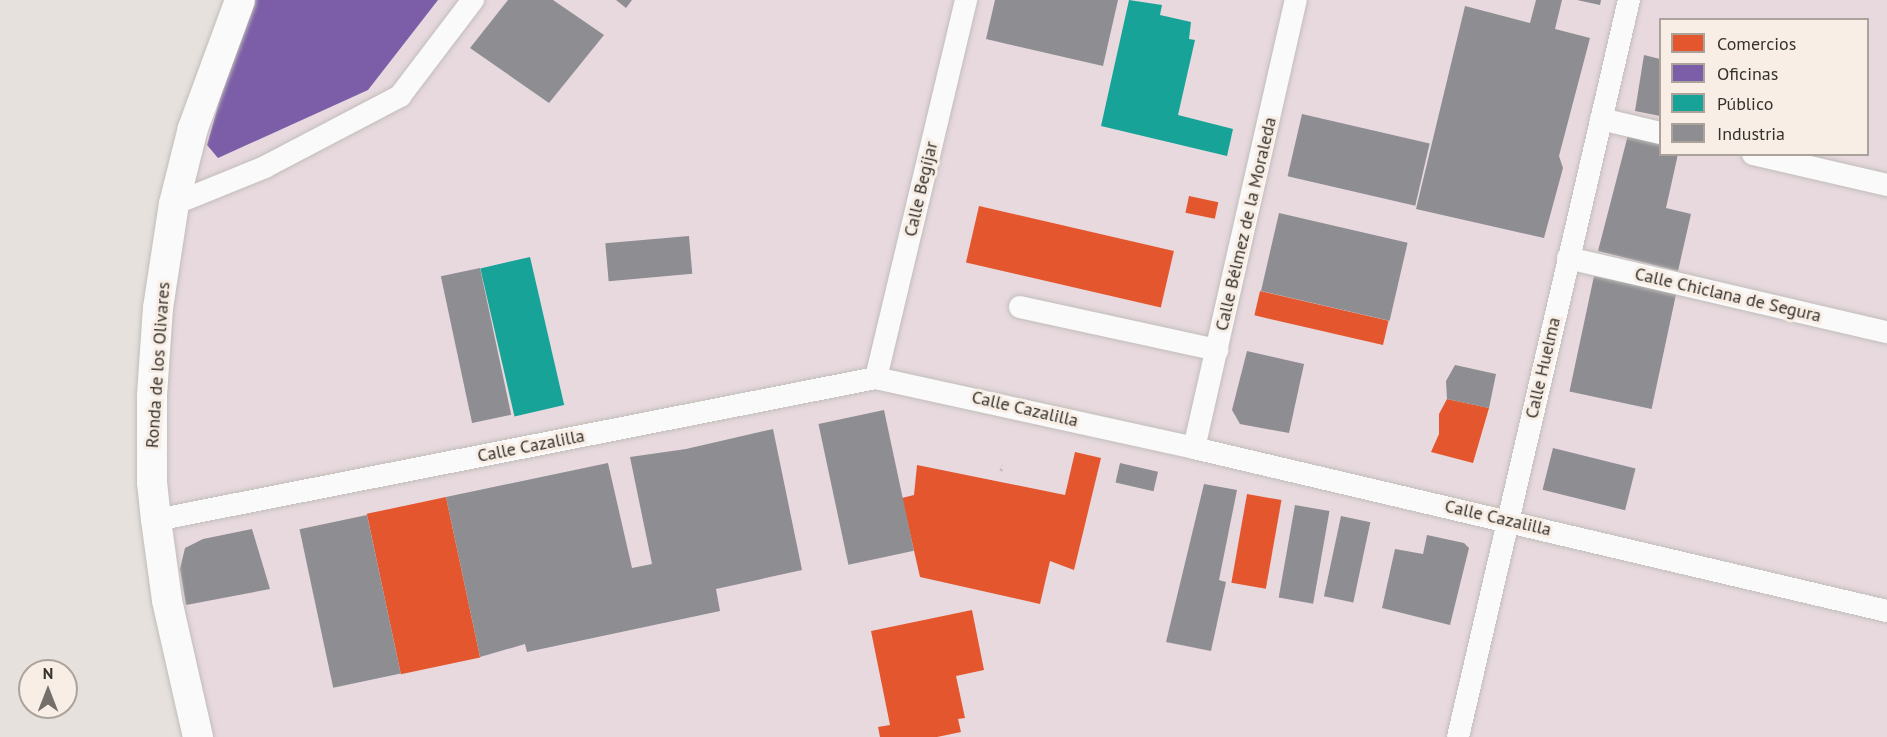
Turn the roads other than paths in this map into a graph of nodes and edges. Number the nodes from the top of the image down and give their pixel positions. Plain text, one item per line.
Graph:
1 (240, 0) edge
2 (473, 0) edge
3 (966, 0) edge
4 (1296, 0) edge
5 (1629, 0) edge
6 (1601, 119) junction
7 (1659, 133) edge
8 (1762, 156) edge
9 (1887, 185) edge
10 (174, 204) junction
11 (1568, 258) junction
12 (1020, 307) dead end
13 (1887, 332) edge
14 (1217, 350) junction
15 (876, 378) junction
16 (1194, 447) junction
17 (156, 520) junction
18 (1509, 520) junction
19 (1887, 611) edge
20 (198, 737) edge
21 (1458, 737) edge

1 - 10 main road, Ronda de los Olivares
2 - 10 street
3 - 15 street, Calle Begíjar
4 - 14 street, Calle Bélmez de la Moraleda
5 - 6 street, Calle Huelma
6 - 7 street
6 - 11 street, Calle Huelma
8 - 9 street
10 - 17 main road, Ronda de los Olivares
11 - 13 street, Calle Chiclana de Segura
11 - 18 street, Calle Huelma
12 - 14 street
14 - 16 street, Calle Bélmez de la Moraleda
15 - 16 street, Calle Cazalilla
15 - 17 street, Calle Cazalilla
16 - 18 street, Calle Cazalilla
17 - 20 main road, Ronda de los Olivares
18 - 19 street, Calle Cazalilla
18 - 21 street, Calle Huelma

